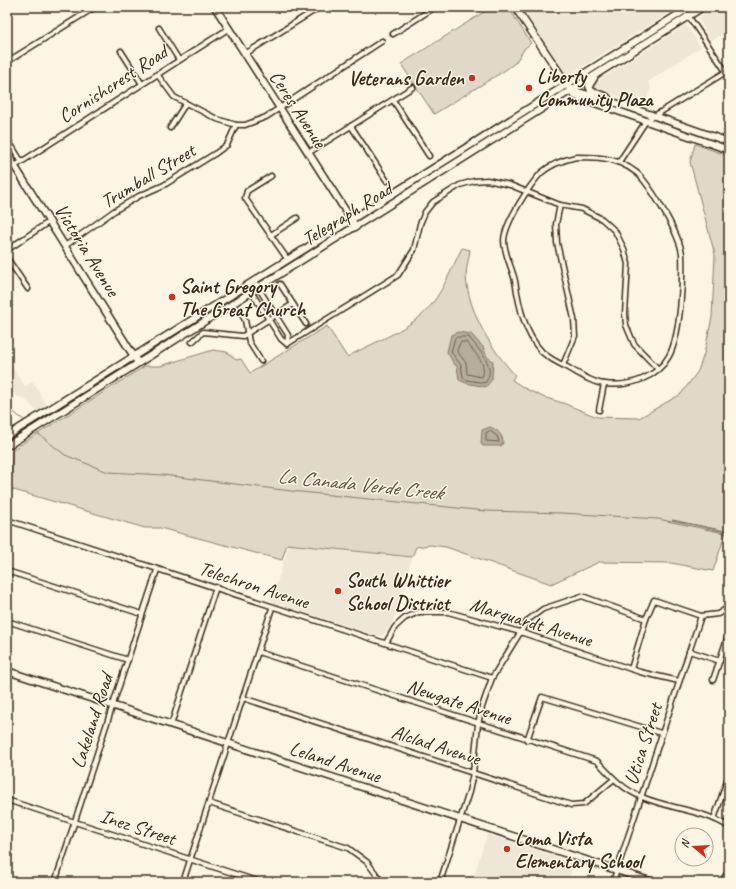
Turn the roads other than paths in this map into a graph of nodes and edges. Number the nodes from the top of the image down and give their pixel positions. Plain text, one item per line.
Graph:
1 (94, 7) edge
2 (215, 7) edge
3 (320, 7) edge
4 (435, 7) edge
5 (515, 7) edge
6 (703, 7) edge
7 (687, 9) edge
8 (689, 16) junction
9 (159, 28) dead end
10 (228, 29) junction
11 (393, 34) dead end
12 (382, 41) dead end
13 (121, 51) dead end
14 (245, 54) junction
15 (179, 60) junction
16 (7, 62) edge
17 (727, 71) edge
18 (157, 74) junction
19 (598, 74) junction
20 (729, 76) edge
21 (142, 84) junction
22 (565, 84) junction
23 (413, 87) dead end
24 (572, 90) junction
25 (393, 100) junction
26 (609, 100) junction
27 (186, 103) junction
28 (279, 109) junction
29 (655, 116) junction
30 (646, 121) junction
31 (236, 125) junction
32 (352, 126) junction
33 (170, 128) dead end
34 (7, 138) edge
35 (729, 142) edge
36 (729, 150) edge
37 (308, 153) junction
38 (7, 154) edge
39 (429, 156) dead end
40 (22, 161) junction
41 (619, 162) junction
42 (15, 166) junction
43 (271, 176) dead end
44 (387, 181) dead end
45 (528, 192) junction
46 (560, 206) junction
47 (297, 218) dead end
48 (352, 220) junction
49 (50, 221) junction
50 (356, 227) junction
51 (271, 235) junction
52 (65, 246) junction
53 (7, 250) edge
54 (7, 258) edge
55 (288, 260) junction
56 (254, 281) junction
57 (280, 284) dead end
58 (248, 286) junction
59 (258, 287) junction
60 (28, 290) dead end
61 (251, 292) junction
62 (294, 304) junction
63 (239, 310) dead end
64 (276, 316) junction
65 (269, 320) junction
66 (306, 324) dead end
67 (248, 334) junction
68 (192, 342) dead end
69 (287, 344) junction
70 (134, 357) junction
71 (261, 361) dead end
72 (138, 363) junction
73 (563, 365) junction
74 (658, 369) junction
75 (604, 384) junction
76 (599, 410) dead end
77 (7, 436) edge
78 (7, 446) edge
79 (7, 520) edge
80 (7, 570) edge
81 (157, 570) junction
82 (216, 587) junction
83 (272, 608) junction
84 (729, 608) edge
85 (142, 614) junction
86 (700, 616) junction
87 (646, 619) junction
88 (7, 621) edge
89 (520, 632) junction
90 (729, 633) edge
91 (386, 643) junction
92 (689, 651) junction
93 (258, 652) junction
94 (128, 660) junction
95 (720, 661) junction
96 (630, 669) junction
97 (7, 671) edge
98 (492, 678) junction
99 (713, 680) dead end
100 (679, 681) junction
101 (243, 698) junction
102 (113, 706) junction
103 (478, 724) junction
104 (171, 725) junction
105 (661, 733) junction
106 (527, 740) junction
107 (228, 744) junction
108 (473, 773) junction
109 (729, 775) edge
110 (614, 779) junction
111 (642, 797) junction
112 (7, 800) edge
113 (209, 803) junction
114 (461, 819) junction
115 (714, 819) junction
116 (75, 822) junction
117 (729, 827) edge
118 (190, 859) junction
119 (618, 870) junction
120 (729, 873) edge
121 (55, 882) edge
122 (183, 882) edge
123 (260, 882) edge
124 (382, 882) edge
125 (440, 882) edge
126 (614, 882) edge
127 (653, 882) edge
128 (722, 882) edge

1 - 16 street
2 - 10 main road, Ceres Avenue
3 - 14 street
4 - 11 street
5 - 22 main road
6 - 8 main road, Telegraph Road
7 - 8 street
7 - 22 main road, Telegraph Road
8 - 17 street
8 - 19 main road, Telegraph Road
9 - 15 street
10 - 14 main road, Ceres Avenue
10 - 15 street, Cornishcrest Road
12 - 28 street
13 - 21 street
14 - 28 main road, Ceres Avenue
15 - 18 street, Cornishcrest Road
17 - 20 street
17 - 29 street
18 - 21 street, Cornishcrest Road
18 - 27 street
19 - 24 main road, Telegraph Road
19 - 26 main road
21 - 40 street, Cornishcrest Road
22 - 24 main road
22 - 48 main road, Telegraph Road
23 - 25 street
24 - 26 main road
24 - 30 main road
24 - 50 main road, Telegraph Road
25 - 32 street
25 - 39 street
26 - 29 main road
27 - 31 street
27 - 33 street
28 - 31 street
28 - 37 main road, Ceres Avenue
29 - 30 street
29 - 35 main road
30 - 36 main road
30 - 41 street
31 - 52 street, Trumball Street
32 - 37 street
32 - 44 street
34 - 40 street
37 - 48 main road, Ceres Avenue
38 - 42 main road, Victoria Avenue
40 - 42 street, Cornishcrest Road
41 - 45 street
41 - 74 street
42 - 49 main road, Victoria Avenue
43 - 51 street
45 - 46 street
45 - 69 street
45 - 73 street
46 - 73 street
46 - 74 street
47 - 51 street
48 - 50 main road, Ceres Avenue
48 - 55 main road, Telegraph Road
49 - 52 main road, Victoria Avenue
49 - 53 street
50 - 59 main road, Telegraph Road
51 - 55 street
52 - 70 main road, Victoria Avenue
54 - 60 street
55 - 56 main road, Telegraph Road
56 - 58 main road, Telegraph Road
56 - 59 street
57 - 62 street
58 - 61 street
58 - 70 main road, Telegraph Road
59 - 61 main road, Telegraph Road
59 - 64 street
61 - 65 street
61 - 72 main road, Telegraph Road
62 - 64 street
62 - 66 street
63 - 67 street
64 - 65 street
64 - 69 street
65 - 67 street
65 - 69 street
67 - 68 street
67 - 71 street
70 - 72 main road, Victoria Avenue
70 - 77 main road, Telegraph Road
72 - 78 main road, Telegraph Road
73 - 75 street
74 - 75 street
75 - 76 street
79 - 81 street, Telechron Avenue
80 - 85 street
81 - 82 street, Telechron Avenue
81 - 85 street, Lakeland Road
82 - 83 street, Telechron Avenue
82 - 104 street
83 - 91 street, Telechron Avenue
83 - 93 street
84 - 86 street
85 - 94 street, Lakeland Road
86 - 87 street
86 - 92 street, Utica Street
87 - 89 street
87 - 96 street
88 - 94 street
89 - 91 street, Marquardt Avenue
89 - 96 street, Marquardt Avenue
89 - 98 street
90 - 95 street
91 - 98 street, Telechron Avenue
92 - 95 street
92 - 100 street, Utica Street
93 - 101 street
93 - 103 street, Newgate Avenue
94 - 102 street, Lakeland Road
95 - 99 street
96 - 100 street, Marquardt Avenue
97 - 102 main road, Leland Avenue
98 - 103 street
100 - 105 street, Utica Street
101 - 107 street
101 - 108 street, Alclad Avenue
102 - 104 main road, Leland Avenue
102 - 116 street, Lakeland Road
103 - 106 street, Newgate Avenue
103 - 108 street
104 - 107 main road, Leland Avenue
105 - 106 street
105 - 111 street, Utica Street
106 - 110 street, Newgate Avenue
107 - 113 street
107 - 114 main road, Leland Avenue
108 - 110 street, Alclad Avenue
108 - 114 street
109 - 115 street
110 - 111 street, Newgate Avenue
111 - 115 street, Newgate Avenue
111 - 119 street, Utica Street
112 - 116 street, Inez Street
113 - 118 street
113 - 124 street
114 - 119 main road, Leland Avenue
114 - 125 street
115 - 117 street, Newgate Avenue
116 - 118 street, Inez Street
116 - 121 street, Lakeland Road
118 - 122 street
118 - 123 street, Inez Street
119 - 126 street, Utica Street
119 - 127 main road, Leland Avenue
120 - 128 main road

